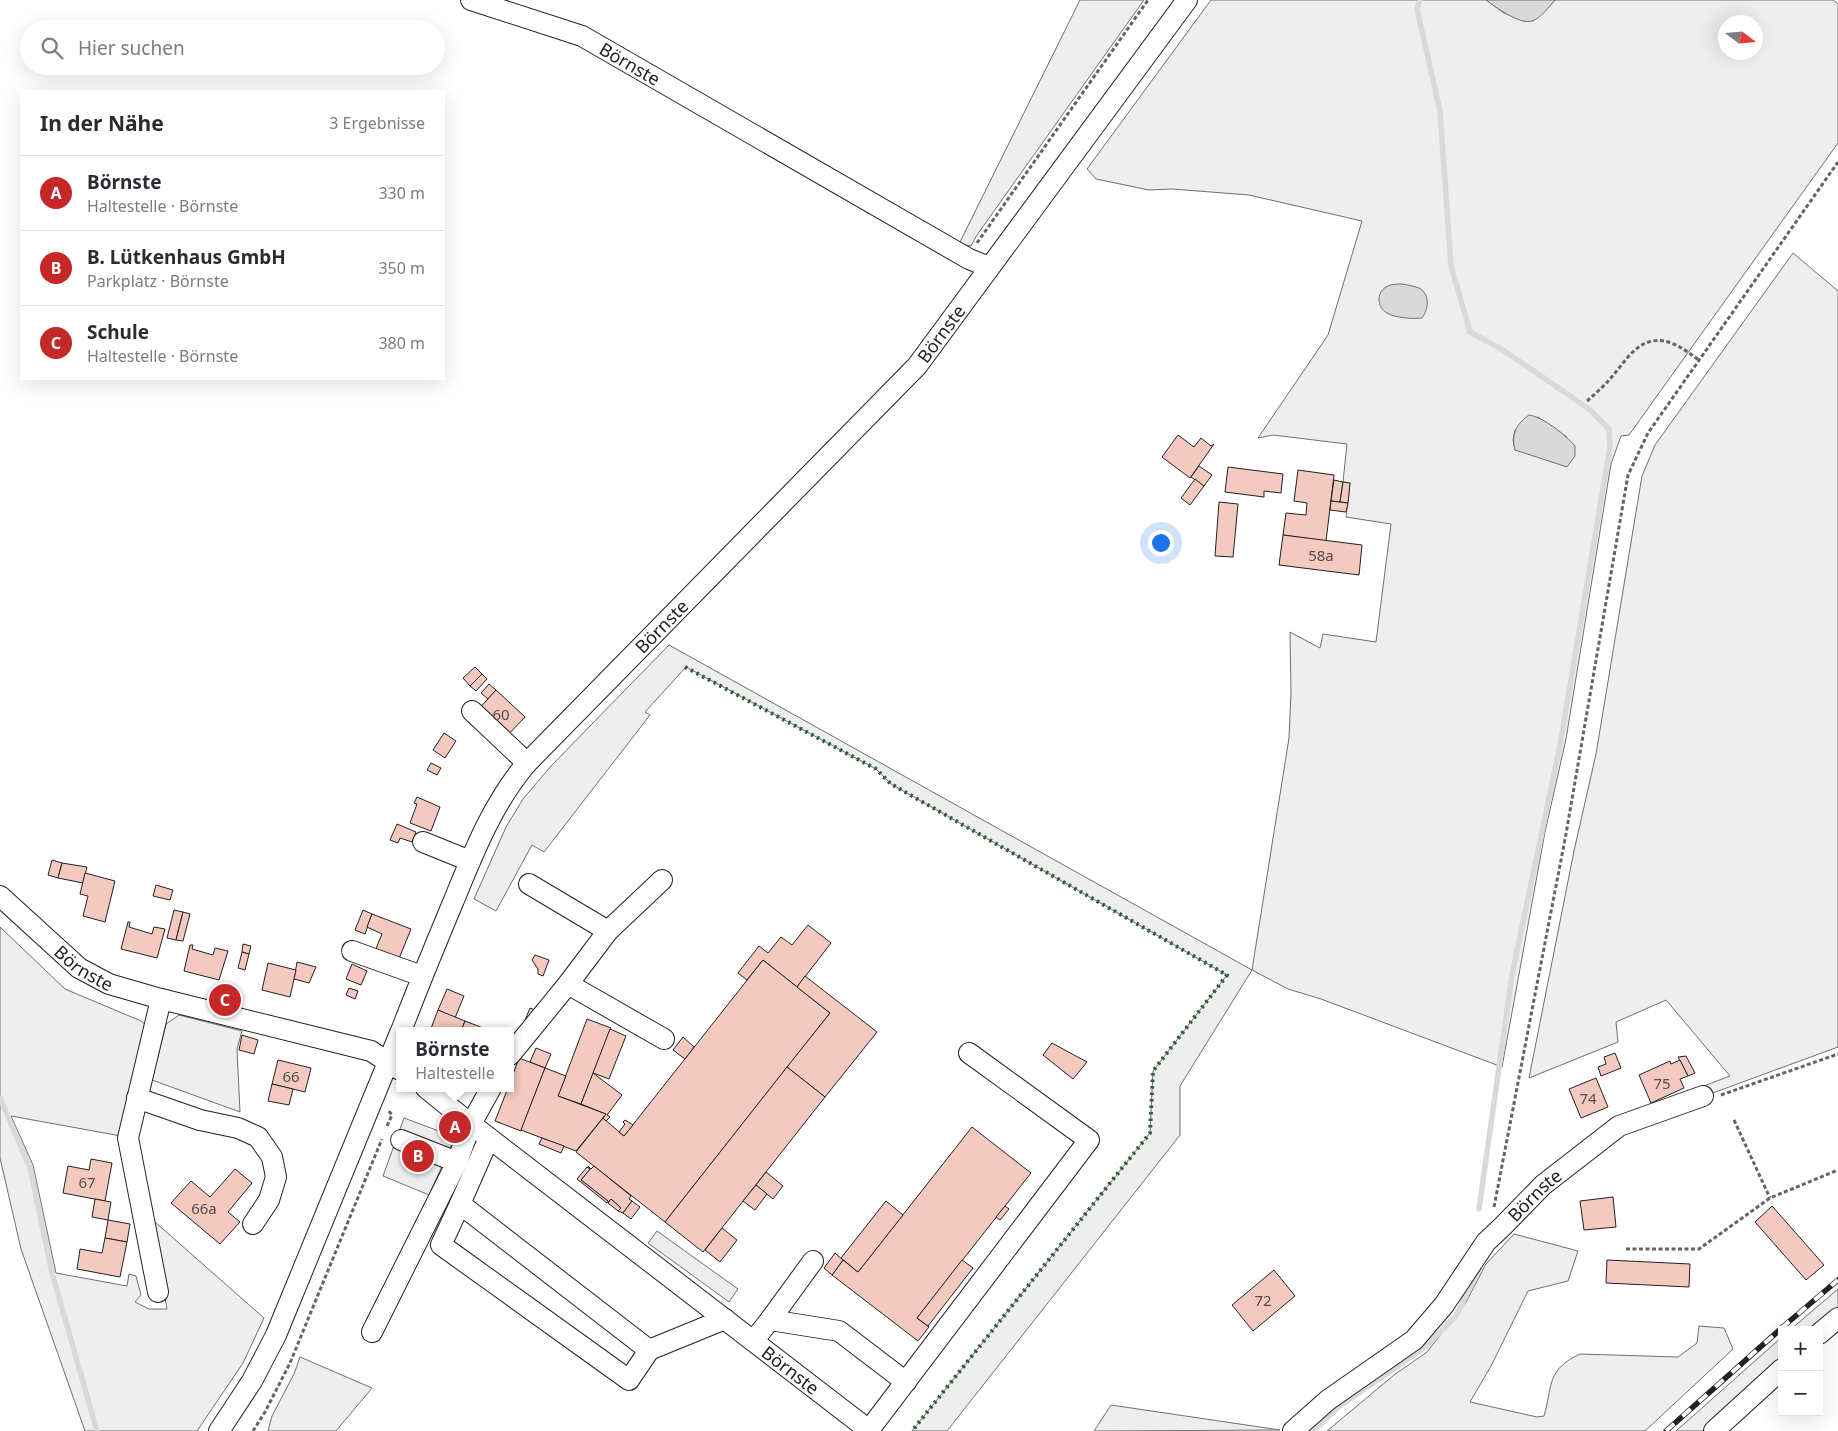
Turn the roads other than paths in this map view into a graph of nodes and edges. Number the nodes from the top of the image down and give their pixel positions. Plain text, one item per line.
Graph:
1 (471, 0) edge
2 (1187, 0) edge
3 (989, 267) junction
4 (472, 711) dead end
5 (527, 763) junction
6 (423, 842) dead end
7 (470, 862) junction
8 (662, 880) dead end
9 (529, 884) dead end
10 (0, 896) edge
11 (608, 931) junction
12 (352, 950) dead end
13 (422, 976) junction
14 (568, 984) junction
15 (161, 999) junction
16 (402, 1027) edge
17 (664, 1039) dead end
18 (514, 1050) edge
19 (969, 1053) dead end
20 (394, 1066) edge
21 (431, 1092) edge
22 (489, 1092) edge
23 (1703, 1096) road end
24 (137, 1098) junction
25 (471, 1124) junction
26 (489, 1138) junction
27 (401, 1140) dead end
28 (457, 1162) junction
29 (460, 1204) junction
30 (253, 1224) dead end
31 (813, 1261) dead end
32 (158, 1292) dead end
33 (1838, 1318) edge
34 (725, 1319) junction
35 (770, 1320) junction
36 (1823, 1331) edge
37 (372, 1332) dead end
38 (754, 1340) junction
39 (650, 1349) junction
40 (1779, 1371) edge
41 (906, 1382) junction
42 (870, 1430) edge
43 (219, 1431) edge
44 (1293, 1431) edge
45 (1714, 1431) edge

1 - 3 street, Börnste
2 - 3 street, Börnste
3 - 5 street, Börnste
4 - 5 street
5 - 7 street, Börnste
6 - 7 street
7 - 13 street, Börnste
8 - 11 street
9 - 11 street
10 - 15 street, Börnste
11 - 14 street
12 - 13 street
13 - 16 street, Börnste
14 - 17 street
14 - 18 street
15 - 20 street, Börnste
15 - 24 street
19 - 41 street
20 - 43 street, Börnste
21 - 25 street, Börnste
22 - 25 street
23 - 44 street, Börnste
24 - 30 street
24 - 32 street
25 - 26 street, Börnste
25 - 28 street
26 - 29 street
26 - 34 street, Börnste
27 - 28 street
28 - 37 street
29 - 39 street
29 - 39 street
31 - 35 street
33 - 36 street
34 - 38 street, Börnste
34 - 39 street
35 - 38 street
35 - 41 street
38 - 42 street, Börnste
40 - 45 street
41 - 42 street

